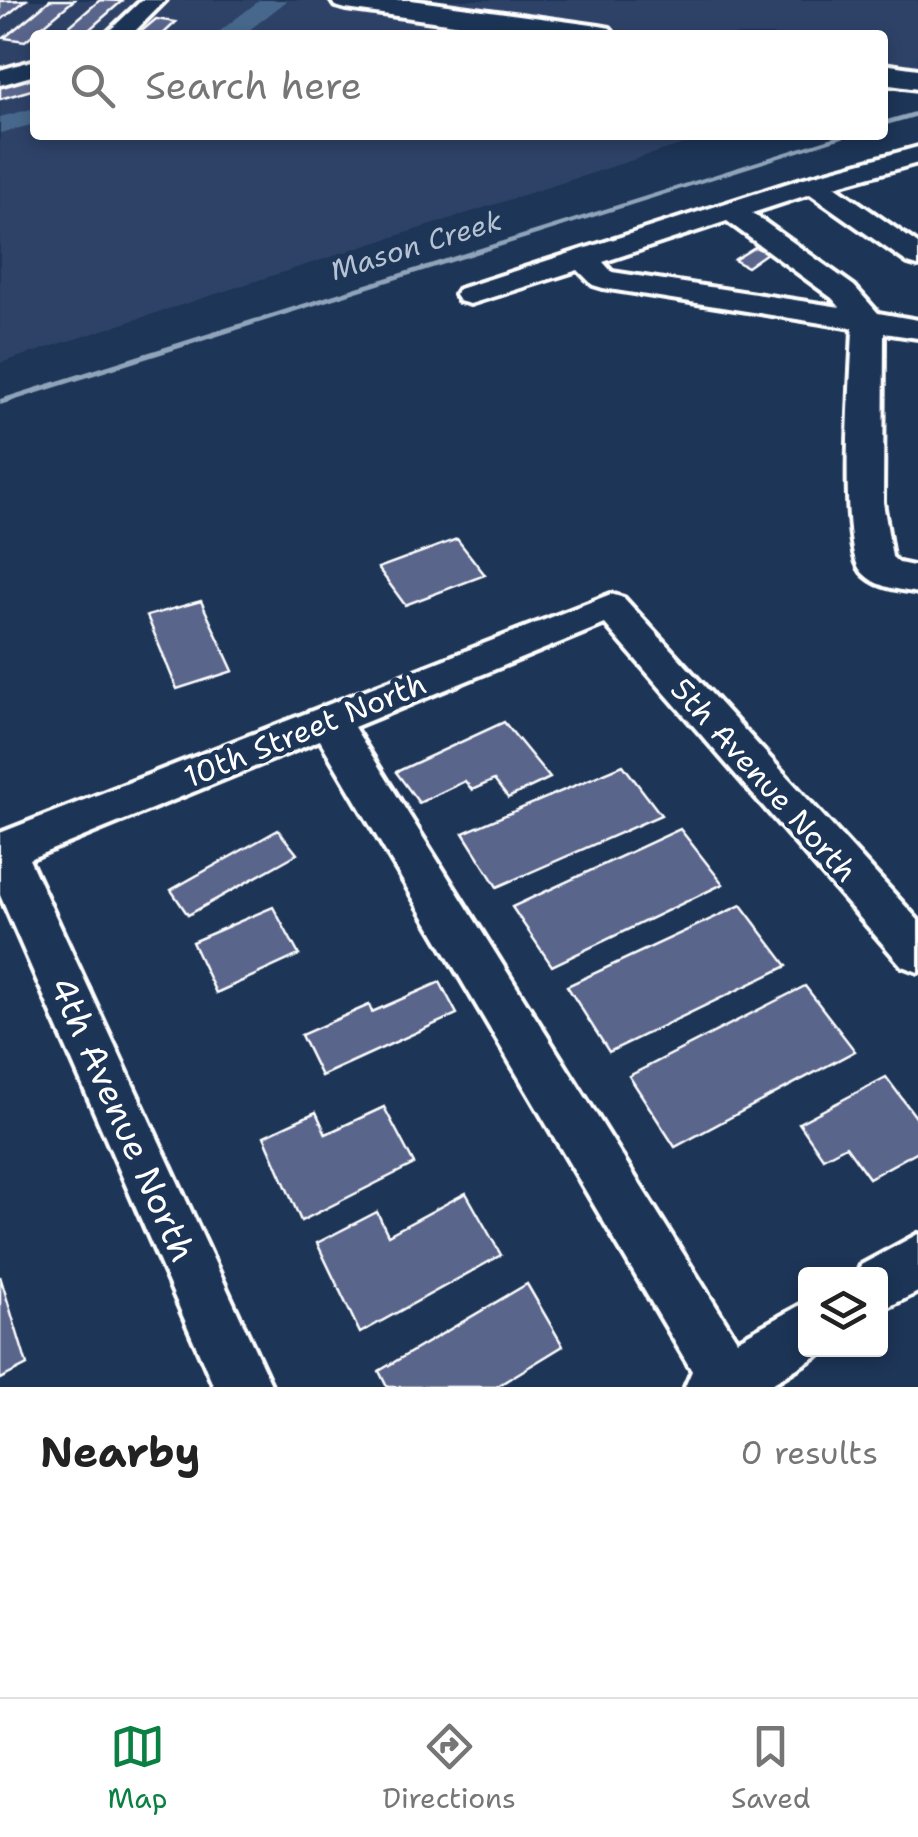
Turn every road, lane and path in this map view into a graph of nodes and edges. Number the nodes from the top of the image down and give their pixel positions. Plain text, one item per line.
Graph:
1 (155, 0) edge
2 (346, 0) edge
3 (122, 30) edge
4 (563, 30) edge
5 (30, 69) edge
6 (888, 75) edge
7 (0, 78) edge
8 (918, 79) edge
9 (910, 164) edge
10 (814, 184) junction
11 (734, 212) junction
12 (650, 237) junction
13 (918, 257) edge
14 (582, 258) junction
15 (470, 295) dead end
16 (720, 298) junction
17 (869, 322) junction
18 (918, 330) edge
19 (918, 580) edge
20 (610, 607) joint
21 (329, 720) junction
22 (2, 852) edge
23 (918, 952) edge
24 (918, 1260) edge
25 (888, 1279) edge
26 (798, 1336) edge
27 (735, 1380) edge
28 (243, 1387) edge

1 - 3 street
2 - 4 main road
5 - 7 street
6 - 8 main road
9 - 10 street
10 - 11 street
10 - 13 street
11 - 12 street
11 - 17 street
12 - 14 street
12 - 16 street
14 - 15 street
14 - 16 street
16 - 17 street
17 - 18 street
17 - 19 street
20 - 21 street, 10th Street North
20 - 23 street, 5th Avenue North
21 - 22 street, 10th Street North
21 - 27 street
22 - 28 street, 4th Avenue North
24 - 25 street
26 - 27 street

